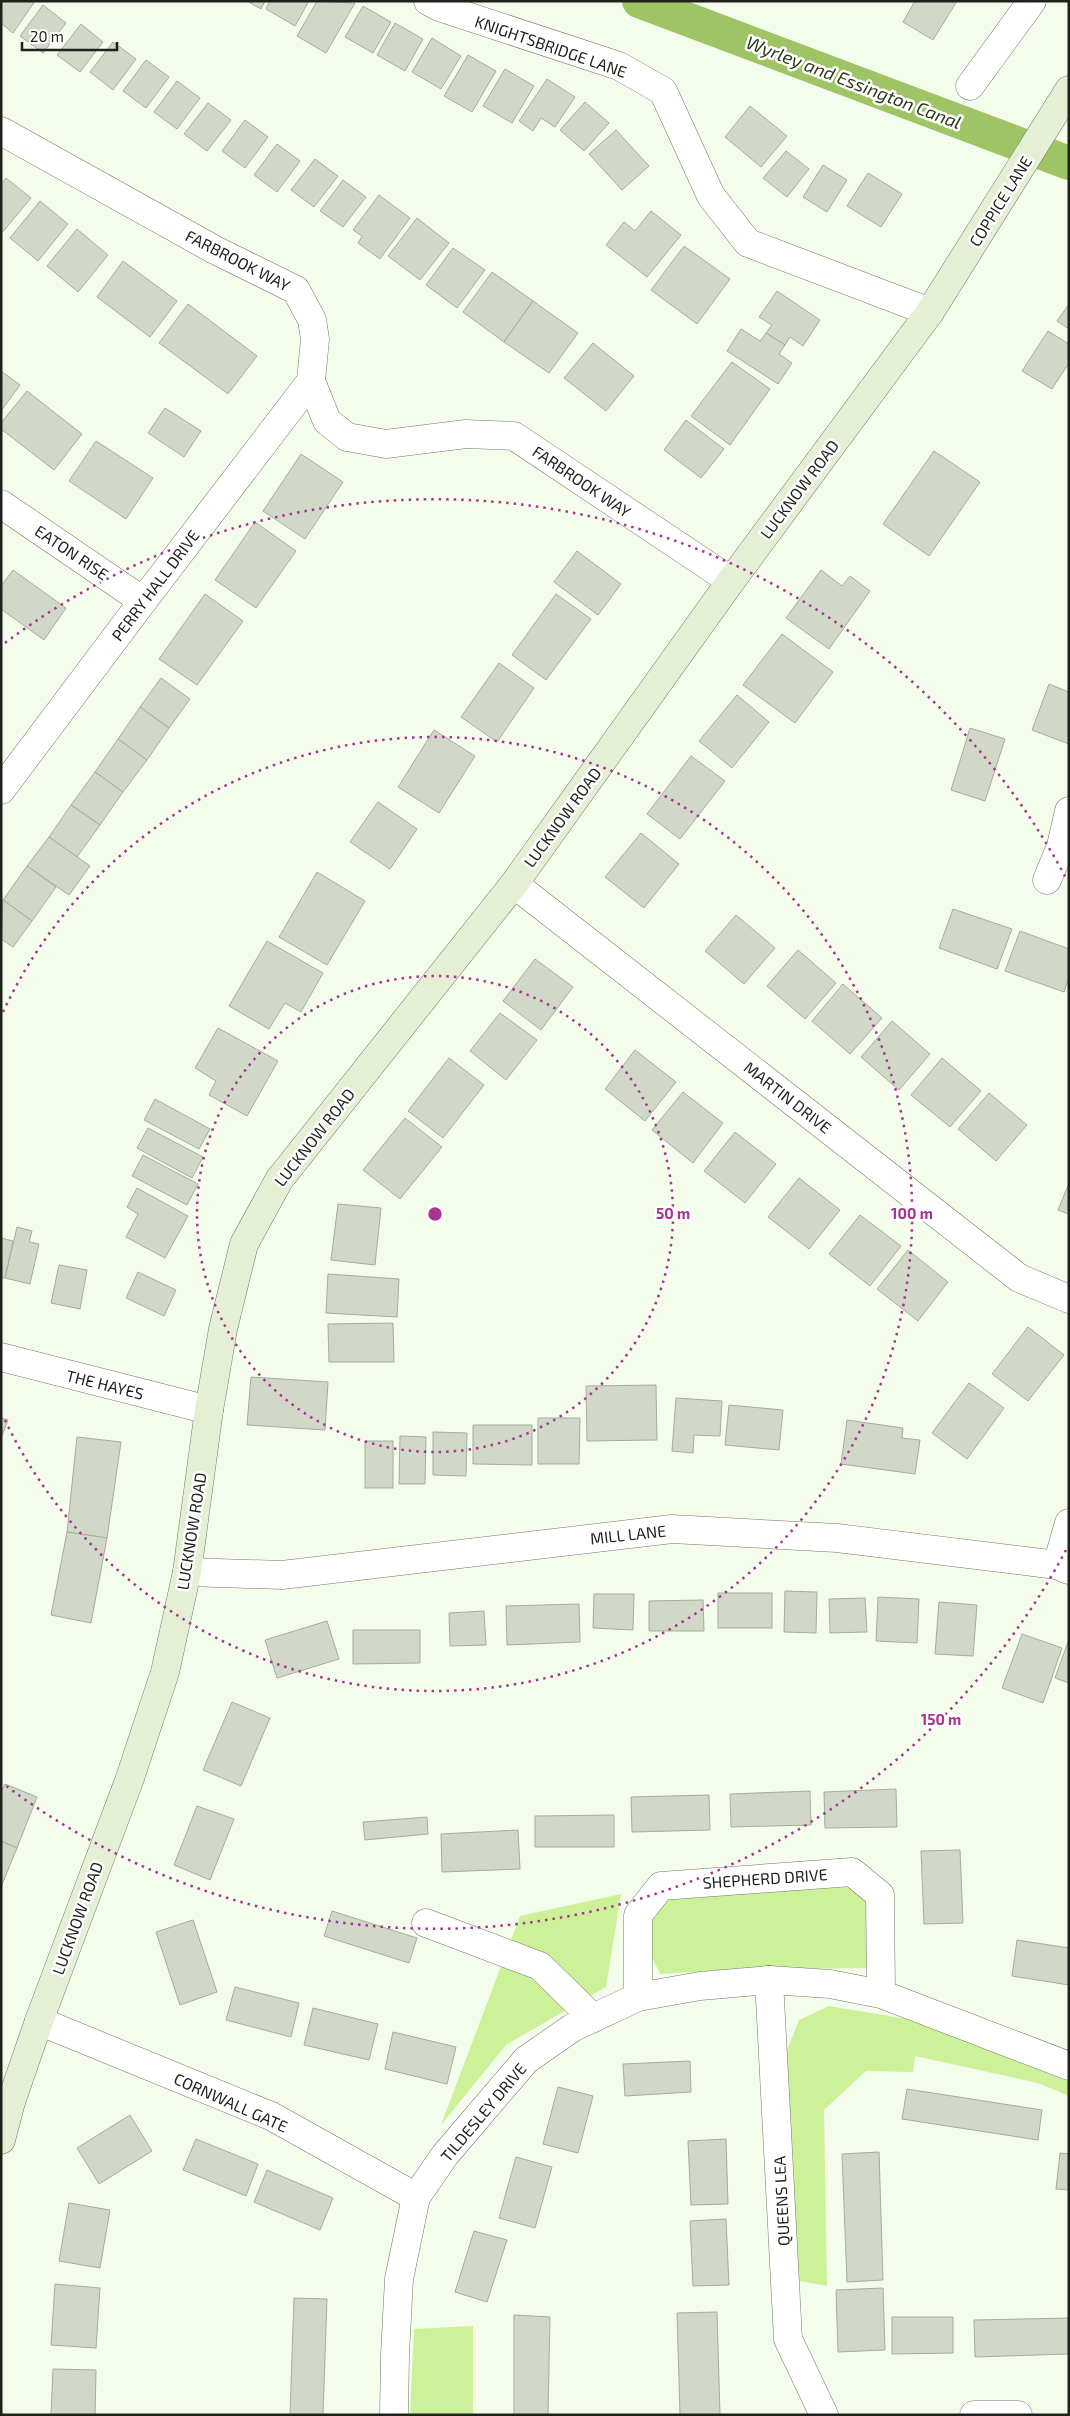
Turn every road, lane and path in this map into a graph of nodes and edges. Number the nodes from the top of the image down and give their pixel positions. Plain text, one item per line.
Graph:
1 (428, 1) edge
2 (1032, 1) edge
3 (970, 86) dead end
4 (1068, 91) edge
5 (1, 131) edge
6 (930, 312) junction
7 (311, 382) junction
8 (1, 504) edge
9 (731, 581) junction
10 (142, 601) junction
11 (1, 790) edge
12 (1069, 811) edge
13 (1065, 847) edge
14 (1047, 880) dead end
15 (514, 884) junction
16 (1069, 1299) edge
17 (1, 1357) edge
18 (208, 1410) junction
19 (1069, 1523) edge
20 (1063, 1568) edge
21 (187, 1572) junction
22 (426, 1923) dead end
23 (769, 1980) junction
24 (881, 1994) junction
25 (638, 1997) junction
26 (594, 2018) junction
27 (39, 2021) junction
28 (1069, 2066) edge
29 (1, 2140) edge
30 (416, 2197) junction
31 (394, 2415) edge
32 (824, 2415) edge
33 (974, 2415) edge
34 (1018, 2415) edge

1 - 6 street, KNIGHTSBRIDGE LANE
2 - 3 street
4 - 6 street, COPPICE LANE
5 - 7 street, FARBROOK WAY
6 - 9 street, LUCKNOW ROAD
7 - 9 street, FARBROOK WAY
7 - 10 street, PERRY HALL DRIVE
8 - 10 street, EATON RISE
9 - 15 street, LUCKNOW ROAD
10 - 11 street, PERRY HALL DRIVE
12 - 13 street
13 - 14 street
15 - 16 street, MARTIN DRIVE
15 - 18 street, LUCKNOW ROAD
17 - 18 street, THE HAYES
18 - 21 street, LUCKNOW ROAD
19 - 20 street
20 - 21 street, MILL LANE
21 - 27 street, LUCKNOW ROAD
22 - 26 street
23 - 24 street
23 - 25 street, TILDESLEY DRIVE
23 - 32 street, QUEENS LEA
24 - 25 street, SHEPHERD DRIVE
24 - 28 street
25 - 26 street, TILDESLEY DRIVE
26 - 30 street, TILDESLEY DRIVE
27 - 29 street, LUCKNOW ROAD
27 - 30 street, CORNWALL GATE
30 - 31 street, TILDESLEY DRIVE
33 - 34 street

